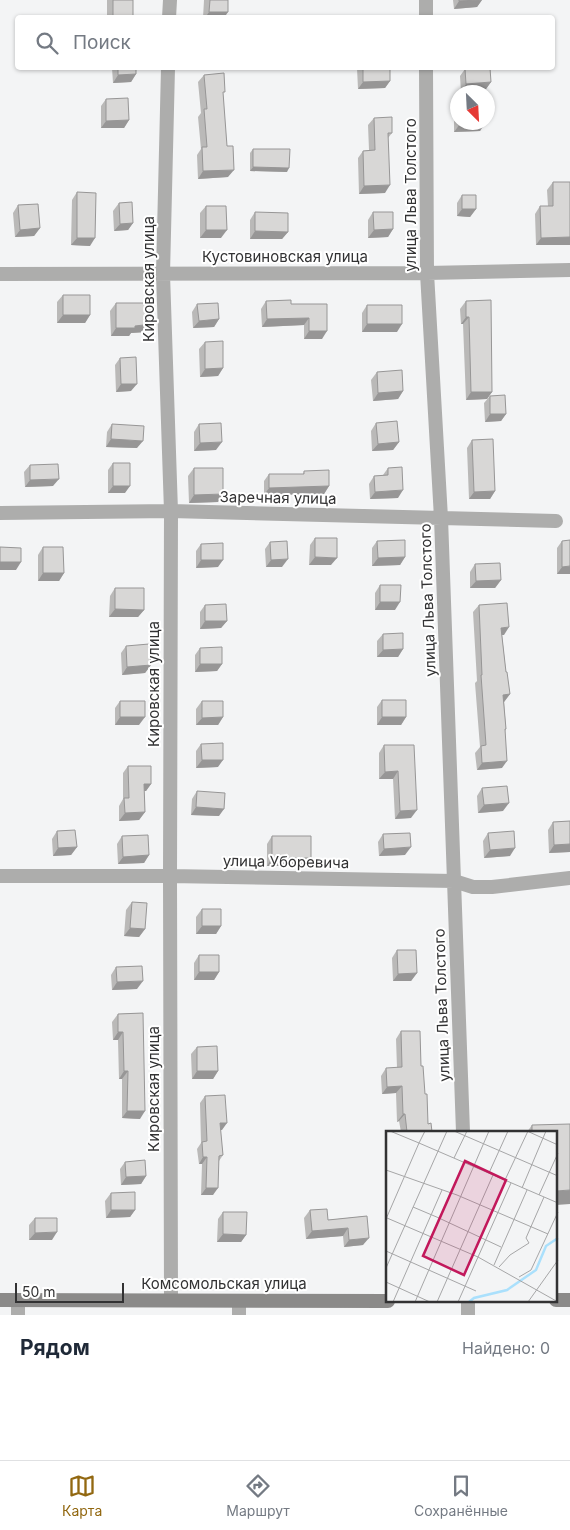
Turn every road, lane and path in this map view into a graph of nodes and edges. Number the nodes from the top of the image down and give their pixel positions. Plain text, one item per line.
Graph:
1 (170, 0) edge
2 (426, 0) edge
3 (169, 15) edge
4 (426, 15) edge
5 (168, 70) edge
6 (426, 70) edge
7 (570, 270) edge
8 (427, 273) junction
9 (0, 274) edge
10 (163, 274) junction
11 (0, 512) edge
12 (171, 512) junction
13 (441, 518) junction
14 (556, 521) dead end
15 (0, 876) edge
16 (170, 876) junction
17 (570, 878) edge
18 (454, 881) junction
19 (463, 1131) edge
20 (0, 1300) edge
21 (18, 1300) junction
22 (171, 1300) junction
23 (386, 1301) edge
24 (468, 1302) edge
25 (239, 1308) edge
26 (18, 1315) edge
27 (468, 1315) edge

1 - 3 street
2 - 4 street
5 - 10 street, Кировская улица
6 - 8 street, улица Льва Толстого
7 - 8 street, Кустовиновская улица
8 - 10 street, Кустовиновская улица
8 - 13 street, улица Льва Толстого
9 - 10 street, Кустовиновская улица
10 - 12 street, Кировская улица
11 - 12 street, Заречная улица
12 - 13 street, Заречная улица
12 - 16 street, Кировская улица
13 - 14 street, Заречная улица
13 - 18 street, улица Льва Толстого
15 - 16 street, улица Уборевича
16 - 18 street, улица Уборевича
16 - 22 street, Кировская улица
17 - 18 street, улица Уборевича
18 - 19 street, улица Льва Толстого
20 - 21 main road, Комсомольская улица
21 - 22 main road, Комсомольская улица
21 - 26 street
22 - 25 main road, Комсомольская улица
23 - 25 main road, Комсомольская улица
24 - 27 street

